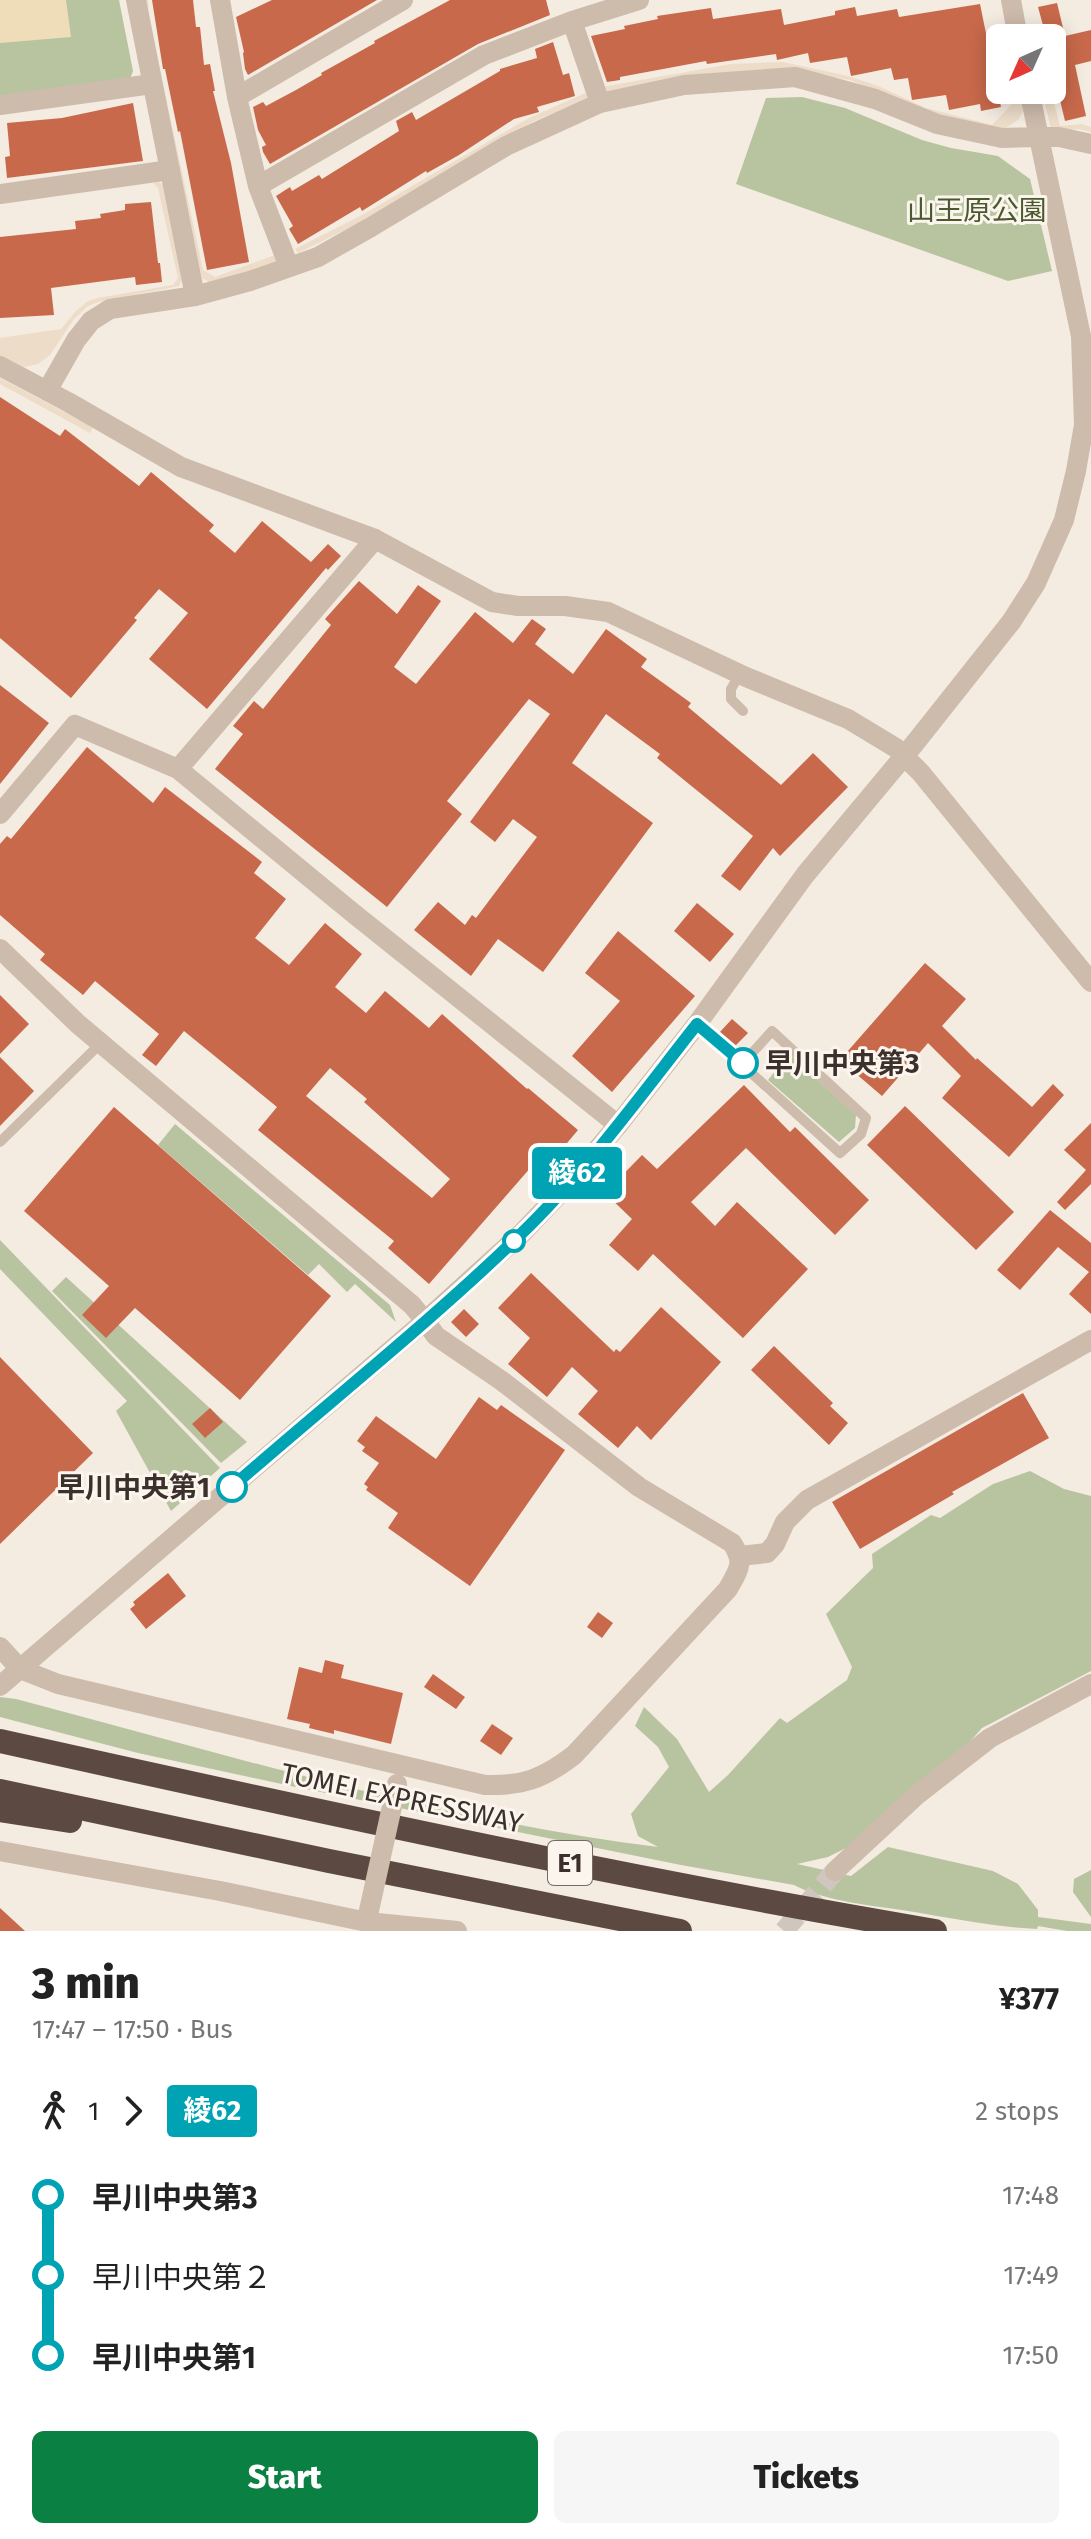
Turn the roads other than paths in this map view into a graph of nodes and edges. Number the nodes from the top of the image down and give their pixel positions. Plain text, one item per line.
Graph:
1 (136, 0) edge
2 (403, 0) edge
3 (639, 0) edge
4 (1011, 0) edge
5 (224, 2) edge
6 (572, 21) junction
7 (1015, 24) edge
8 (152, 84) junction
9 (237, 97) junction
10 (600, 103) junction
11 (1032, 104) edge
12 (0, 105) edge
13 (1038, 137) junction
14 (1091, 144) edge
15 (170, 170) junction
16 (258, 186) junction
17 (0, 194) edge
18 (289, 267) junction
19 (195, 296) junction
20 (0, 366) edge
21 (47, 391) junction
22 (375, 539) junction
23 (740, 674) junction
24 (743, 711) dead end
25 (904, 756) junction
26 (178, 769) junction
27 (0, 814) edge
28 (0, 949) edge
29 (1091, 982) edge
30 (697, 1024) junction
31 (101, 1043) junction
32 (743, 1063) junction
33 (618, 1125) junction
34 (0, 1142) edge
35 (425, 1321) junction
36 (1091, 1340) edge
37 (740, 1556) junction
38 (0, 1647) edge
39 (20, 1669) junction
40 (1091, 1684) edge
41 (0, 1686) edge
42 (0, 1731) edge
43 (0, 1741) edge
44 (398, 1775) junction
45 (0, 1791) edge
46 (0, 1810) edge
47 (328, 1813) junction
48 (0, 1851) edge
49 (329, 1861) junction
50 (835, 1871) tunnel mouth
51 (368, 1919) junction
52 (395, 1928) edge
53 (457, 1931) edge
54 (680, 1931) edge
55 (935, 1931) edge

1 - 8 street
2 - 9 street
3 - 6 street
4 - 7 street
5 - 9 street
6 - 10 street
6 - 16 street
8 - 12 street
8 - 15 street
9 - 16 street
10 - 13 street
10 - 18 street
11 - 13 street
13 - 14 street
13 - 25 street
15 - 17 street
15 - 19 street
16 - 18 street
18 - 19 street
19 - 21 street
20 - 21 street
21 - 22 street
22 - 23 street
22 - 26 street
23 - 24 lane
23 - 25 street
25 - 29 street
25 - 30 street
26 - 27 street
26 - 33 street
28 - 31 street
30 - 32 lane
30 - 33 street
31 - 34 lane
31 - 35 street
32 - 32 lane
33 - 35 street
35 - 37 street
35 - 39 street
36 - 37 street
37 - 44 street
38 - 39 street
39 - 41 street
39 - 44 street
40 - 50 street
42 - 47 highway
43 - 47 highway, TOMEI EXPRESSWAY / E1
44 - 51 street, bridge
45 - 49 highway, E1
46 - 49 highway
47 - 55 highway, TOMEI EXPRESSWAY / E1
48 - 51 street
49 - 54 highway, E1
51 - 52 street
52 - 53 street

